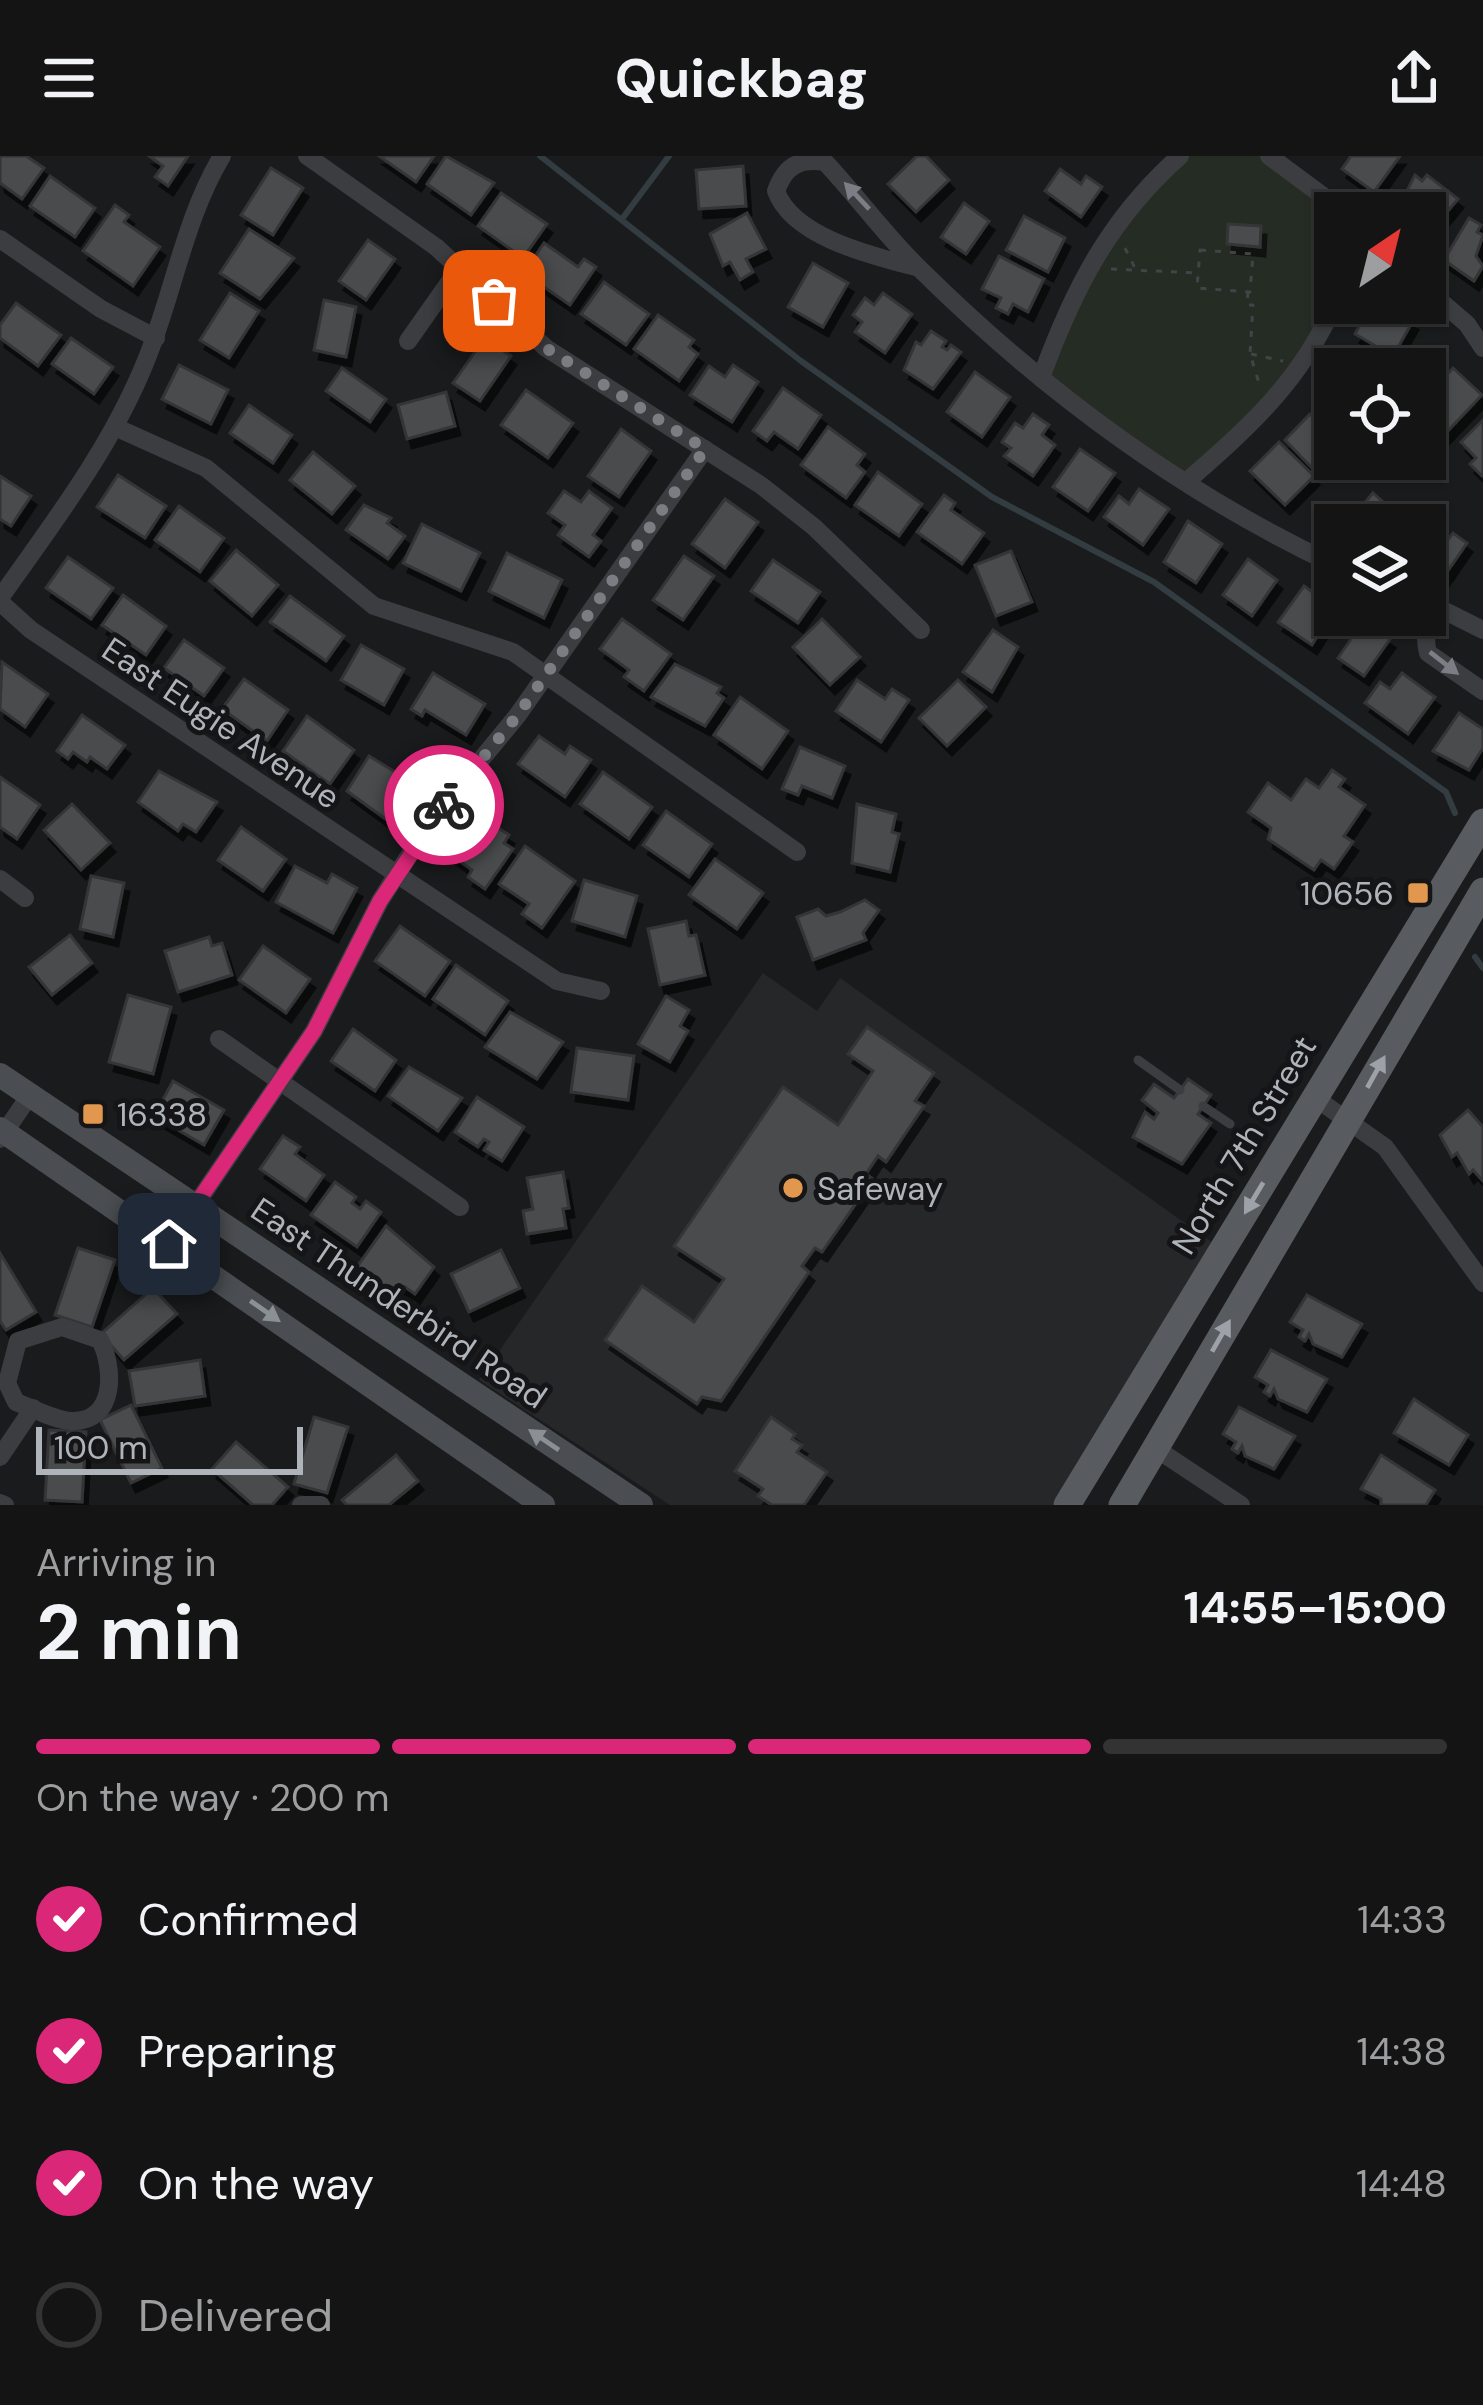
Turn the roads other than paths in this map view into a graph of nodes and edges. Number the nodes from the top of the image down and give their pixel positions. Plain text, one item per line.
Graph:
1 (222, 156) edge
2 (308, 156) edge
3 (1180, 156) edge
4 (1269, 156) edge
5 (1299, 164) edge
6 (1326, 192) edge
7 (0, 239) edge
8 (460, 267) junction
9 (919, 268) junction
10 (1446, 304) edge
11 (1325, 324) edge
12 (1475, 326) edge
13 (156, 338) junction
14 (408, 341) dead end
15 (1483, 348) edge
16 (1041, 378) junction
17 (116, 427) junction
18 (705, 449) junction
19 (1186, 482) junction
20 (1314, 555) edge
21 (0, 600) edge
22 (1446, 612) edge
23 (921, 630) dead end
24 (1483, 630) edge
25 (1425, 636) edge
26 (545, 677) junction
27 (1483, 691) edge
28 (1482, 827) edge
29 (797, 852) dead end
30 (398, 872) junction
31 (0, 879) edge
32 (1483, 891) edge
33 (25, 898) dead end
34 (601, 992) dead end
35 (219, 1039) dead end
36 (1138, 1060) dead end
37 (0, 1075) edge
38 (281, 1082) junction
39 (1180, 1090) dead end
40 (30, 1095) junction
41 (1314, 1097) junction
42 (1203, 1106) dead end
43 (1350, 1119) junction
44 (1230, 1124) dead end
45 (2, 1134) edge
46 (195, 1206) junction
47 (460, 1207) dead end
48 (169, 1244) junction
49 (1483, 1283) edge
50 (33, 1408) junction
51 (1155, 1448) junction
52 (0, 1457) edge
53 (302, 1505) edge
54 (321, 1505) edge
55 (543, 1505) edge
56 (640, 1505) edge
57 (1067, 1505) edge
58 (1122, 1505) edge
59 (1241, 1505) edge

1 - 13 street
2 - 8 street
3 - 16 street
4 - 5 street
5 - 6 street
7 - 13 street
8 - 14 street
8 - 18 street
9 -> 9 street
9 - 16 street
10 - 12 street
11 - 19 street
12 - 15 street
13 - 17 street
16 - 19 street
17 - 21 street
17 - 26 street
18 - 23 street
18 - 26 street
19 - 20 street
21 - 30 street, East Eugie Avenue
22 - 24 street
25 -> 27 street
26 - 29 street
26 - 30 street
28 - 41 main road, North 7th Street
30 - 34 street, East Eugie Avenue
30 - 38 street
31 - 33 street
43 -> 32 main road
35 - 38 street
36 - 39 lane
37 - 40 main road, East Thunderbird Road
38 - 46 street
38 - 47 street
40 - 45 street
40 - 46 main road, East Thunderbird Road
41 - 43 street
41 -> 57 main road, North 7th Street
42 - 44 lane
43 - 49 street
51 -> 43 main road
45 - 48 main road
46 - 48 street
56 -> 46 main road, East Thunderbird Road
48 -> 55 main road
50 - 50 street
50 - 52 street
51 - 58 main road
51 - 59 street
53 - 54 street

